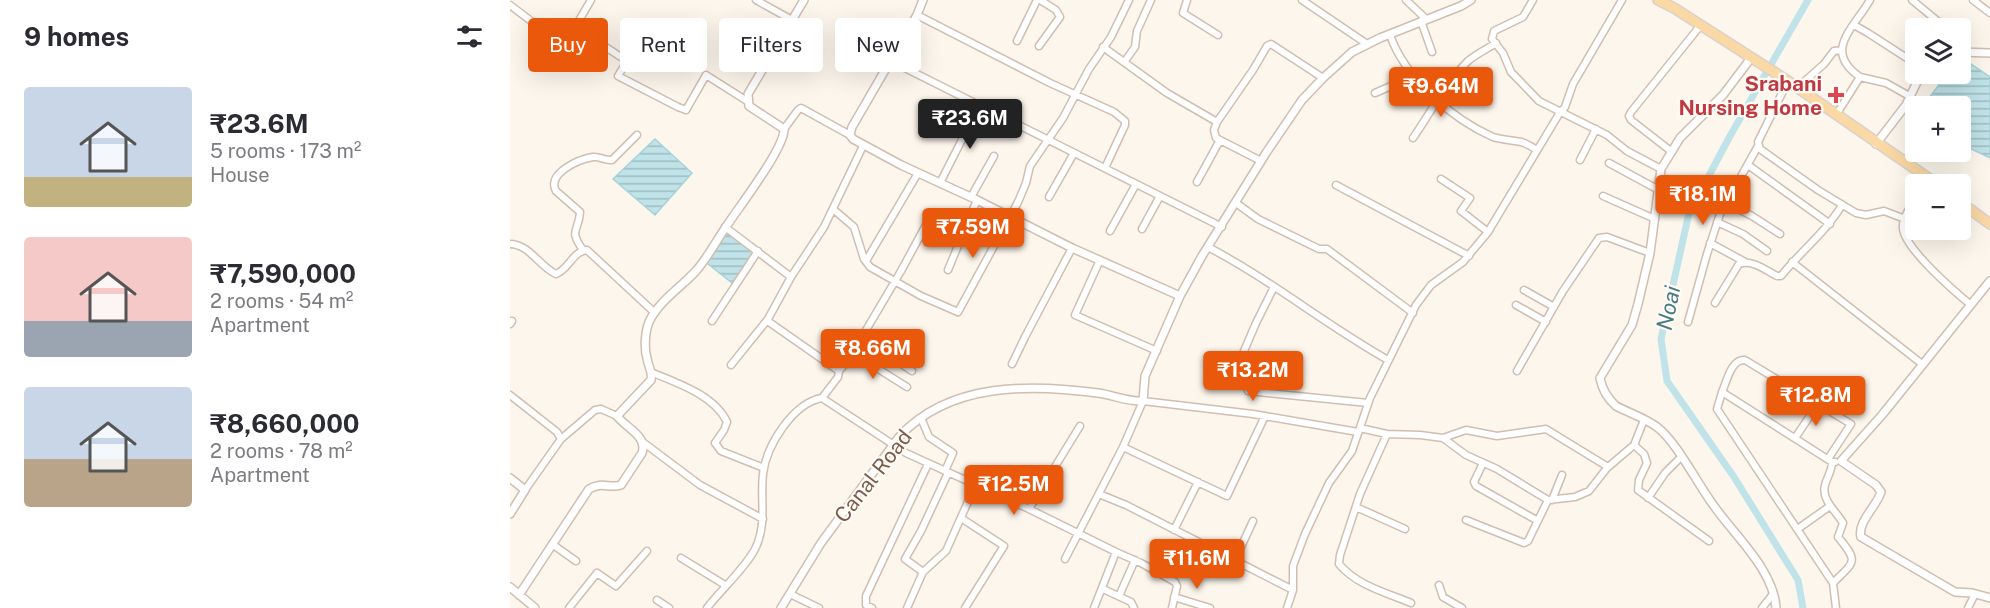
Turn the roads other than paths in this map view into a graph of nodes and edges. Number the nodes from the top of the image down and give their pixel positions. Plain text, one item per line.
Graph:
1 (591, 0) edge
2 (756, 0) edge
3 (804, 0) edge
4 (923, 0) edge
5 (1039, 0) edge
6 (1129, 0) edge
7 (1151, 0) edge
8 (1187, 0) edge
9 (1302, 0) edge
10 (1406, 0) edge
11 (1471, 0) edge
12 (1533, 0) edge
13 (1622, 0) edge
14 (1658, 0) edge
15 (1870, 0) edge
16 (1912, 0) edge
17 (1973, 0) edge
18 (1673, 4) edge
19 (510, 5) edge
20 (1990, 13) edge
21 (917, 15) junction
22 (580, 18) edge
23 (788, 18) edge
24 (793, 18) edge
25 (915, 18) edge
26 (1934, 18) edge
27 (528, 19) edge
28 (1423, 20) junction
29 (1700, 26) junction
30 (1854, 26) junction
31 (1218, 35) dead end
32 (1390, 35) junction
33 (1017, 41) dead end
34 (1496, 43) junction
35 (1367, 44) junction
36 (1039, 46) dead end
37 (1103, 47) junction
38 (608, 49) edge
39 (1842, 50) junction
40 (1971, 51) edge
41 (1432, 52) dead end
42 (1990, 53) edge
43 (1905, 57) edge
44 (1754, 60) junction
45 (1125, 62) junction
46 (761, 72) edge
47 (884, 72) edge
48 (911, 72) edge
49 (1414, 75) junction
50 (1860, 77) junction
51 (1323, 78) junction
52 (1784, 79) junction
53 (1797, 88) junction
54 (1375, 93) dead end
55 (1076, 95) junction
56 (1909, 96) edge
57 (1437, 98) junction
58 (747, 101) junction
59 (1905, 105) edge
60 (979, 106) junction
61 (1561, 112) junction
62 (1836, 115) junction
63 (1217, 122) junction
64 (784, 129) junction
65 (1596, 129) junction
66 (637, 135) dead end
67 (850, 135) junction
68 (1413, 138) dead end
69 (1048, 140) junction
70 (1220, 140) junction
71 (1876, 144) junction
72 (863, 146) junction
73 (1758, 146) junction
74 (1537, 150) junction
75 (1672, 152) junction
76 (1074, 153) junction
77 (994, 156) dead end
78 (1580, 160) dead end
79 (1261, 161) junction
80 (1609, 163) dead end
81 (1748, 165) junction
82 (1105, 168) junction
83 (1661, 169) junction
84 (918, 173) junction
85 (1916, 174) edge
86 (1441, 179) dead end
87 (1197, 182) dead end
88 (940, 183) junction
89 (1136, 184) junction
90 (1335, 185) dead end
91 (1657, 189) junction
92 (1160, 196) junction
93 (1603, 196) dead end
94 (1049, 197) dead end
95 (974, 199) junction
96 (1236, 203) junction
97 (1726, 203) junction
98 (1842, 205) junction
99 (833, 209) junction
100 (1971, 210) edge
101 (1008, 217) junction
102 (1655, 219) junction
103 (1905, 219) joint
104 (1717, 222) junction
105 (1830, 224) junction
106 (1990, 224) edge
107 (926, 225) dead end
108 (1222, 227) junction
109 (725, 228) junction
110 (1142, 230) dead end
111 (1110, 231) dead end
112 (1488, 232) junction
113 (1780, 234) dead end
114 (1905, 234) edge
115 (1909, 240) edge
116 (1710, 243) junction
117 (510, 244) edge
118 (1208, 247) junction
119 (1072, 248) junction
120 (583, 250) junction
121 (758, 251) junction
122 (1767, 251) dead end
123 (1650, 253) junction
124 (1469, 256) junction
125 (1100, 260) junction
126 (866, 261) junction
127 (1745, 262) junction
128 (1792, 262) junction
129 (948, 270) dead end
130 (791, 277) junction
131 (1990, 281) edge
132 (895, 282) junction
133 (1274, 286) junction
134 (1524, 290) dead end
135 (1180, 296) junction
136 (1714, 303) dead end
137 (1971, 305) junction
138 (1516, 306) dead end
139 (1554, 307) junction
140 (656, 313) junction
141 (1413, 313) junction
142 (768, 319) junction
143 (712, 321) dead end
144 (1546, 322) junction
145 (1688, 322) dead end
146 (862, 337) junction
147 (1157, 351) junction
148 (853, 353) junction
149 (1388, 360) junction
150 (1012, 364) dead end
151 (1922, 364) junction
152 (731, 365) dead end
153 (839, 371) junction
154 (912, 371) dead end
155 (1517, 371) dead end
156 (653, 373) junction
157 (1233, 377) dead end
158 (907, 387) dead end
159 (1248, 391) dead end
160 (1722, 392) junction
161 (510, 395) edge
162 (822, 398) junction
163 (1143, 401) junction
164 (1818, 404) junction
165 (1367, 407) junction
166 (617, 416) junction
167 (1265, 416) junction
168 (921, 418) junction
169 (1644, 420) junction
170 (1080, 426) dead end
171 (1359, 430) junction
172 (1387, 434) junction
173 (1443, 438) junction
174 (1795, 438) junction
175 (561, 439) junction
176 (644, 443) junction
177 (892, 444) junction
178 (1635, 445) junction
179 (1123, 447) junction
180 (1681, 457) junction
181 (1830, 460) junction
182 (1841, 461) junction
183 (1483, 463) junction
184 (928, 464) junction
185 (1608, 467) junction
186 (764, 468) junction
187 (946, 472) junction
188 (1562, 476) dead end
189 (510, 478) edge
190 (1198, 482) junction
191 (975, 486) junction
192 (525, 489) junction
193 (1099, 494) junction
194 (1648, 498) junction
195 (1550, 500) junction
196 (1830, 506) junction
197 (1356, 507) junction
198 (1029, 509) junction
199 (510, 514) edge
200 (961, 518) junction
201 (763, 519) junction
202 (1466, 520) dead end
203 (1253, 521) dead end
204 (1538, 521) junction
205 (1799, 528) junction
206 (1174, 530) junction
207 (1404, 530) dead end
208 (1078, 533) junction
209 (1710, 541) dead end
210 (552, 544) junction
211 (647, 551) dead end
212 (1116, 552) junction
213 (681, 558) dead end
214 (1065, 559) dead end
215 (1235, 560) junction
216 (576, 561) dead end
217 (1135, 561) junction
218 (923, 572) junction
219 (1833, 582) junction
220 (724, 585) junction
221 (1439, 585) dead end
222 (510, 587) edge
223 (1103, 589) junction
224 (1293, 590) junction
225 (519, 594) junction
226 (790, 594) junction
227 (1773, 594) junction
228 (1975, 594) junction
229 (1119, 596) junction
230 (1174, 597) junction
231 (1990, 598) edge
232 (657, 600) dead end
233 (1411, 603) dead end
234 (535, 608) edge
235 (569, 608) edge
236 (669, 608) edge
237 (707, 608) edge
238 (781, 608) edge
239 (819, 608) edge
240 (872, 608) edge
241 (907, 608) edge
242 (965, 608) edge
243 (1094, 608) edge
244 (1134, 608) edge
245 (1172, 608) edge
246 (1210, 608) edge
247 (1287, 608) edge
248 (1462, 608) edge
249 (1762, 608) edge
250 (1776, 608) edge
251 (1836, 608) edge
252 (1968, 608) edge

1 - 22 street
2 - 23 street
3 - 24 street
4 - 21 street
5 - 33 street
5 - 36 street
6 - 37 street
7 - 45 street
8 - 31 street
9 - 35 street
10 - 28 street
11 - 28 street
12 - 34 street
13 - 61 street
14 - 18 main road
15 - 30 street
16 - 26 street
17 - 20 street
18 - 29 main road
19 - 27 street
21 - 25 street
21 - 55 street
28 - 32 street
28 - 41 street
29 - 44 main road
29 - 75 street
30 - 39 street
30 - 43 street
32 - 35 street
32 - 49 street
34 - 57 street
34 - 61 street
35 - 51 street
37 - 45 street
37 - 55 street
38 - 58 street
39 - 50 street
39 - 53 street
40 - 42 street
44 - 52 main road
44 - 75 street
45 - 63 street
46 - 58 street
47 - 67 street
48 - 60 street
49 - 54 street
49 - 57 street
50 - 56 street
50 - 62 street
51 - 63 street
51 - 79 street
52 - 53 main road
52 - 73 street
53 - 62 main road
55 - 69 street
55 - 82 street
57 - 68 street
57 - 74 street
58 - 64 street
59 - 71 street
60 - 69 street
60 - 88 street
61 - 65 street
61 - 74 street
62 - 71 main road
63 - 70 street
64 - 67 street
64 - 109 street
65 - 78 street
65 - 83 street
66 - 120 street
67 - 72 street
69 - 76 street
69 - 101 street
70 - 79 street
70 - 87 street
71 - 85 main road
72 - 84 street
72 - 99 street
73 - 81 street
73 - 98 street
74 - 112 street
75 - 83 street
76 - 82 street
76 - 94 street
77 - 95 street
79 - 96 street
80 - 91 street
81 - 97 street
81 - 105 street
82 - 89 street
83 - 91 street
84 - 88 street
84 - 126 street
86 - 112 street
88 - 95 street
89 - 92 street
89 - 111 street
90 - 124 street
91 - 102 street
92 - 108 street
92 - 110 street
93 - 102 street
95 - 101 street
95 - 129 street
96 - 108 street
96 - 141 street
97 - 104 street
97 - 113 street
98 - 103 street
98 - 105 street
99 - 126 street
99 - 130 street
100 - 106 main road
101 - 119 street
101 - 132 street
102 - 123 street
103 - 114 street
104 - 116 street
104 - 122 street
105 - 128 street
107 - 132 street
108 - 118 street
109 - 121 street
109 - 140 street
112 - 124 street
115 - 137 street
116 - 127 street
116 - 145 street
117 - 120 street
118 - 133 street
118 - 135 street
119 - 125 street
119 - 150 street
120 - 140 street
121 - 130 street
121 - 143 street
123 - 139 street
123 - 169 street
124 - 141 street
125 - 135 street
125 - 147 street
126 - 132 street
127 - 128 street
127 - 136 street
128 - 151 street
130 - 142 street
131 - 137 street
132 - 146 street
133 - 149 street
133 - 157 street
134 - 139 street
135 - 147 street
137 - 151 street
138 - 144 street
139 - 144 street
140 - 156 street
141 - 149 street
142 - 152 street
142 - 153 street
144 - 155 street
146 - 148 street
146 - 154 street
147 - 163 street
148 - 153 street
148 - 158 street
149 - 165 street
151 - 182 street
153 - 162 street
156 - 166 street
156 - 186 street
159 - 165 street
160 - 164 street
160 - 174 street
160 - 205 street
161 - 175 street
162 - 177 street
162 - 186 street
163 - 167 street, Canal Road
163 - 168 street, Canal Road
163 - 179 street
164 - 174 street
164 - 181 street
165 - 171 street
166 - 175 street
166 - 176 street
167 - 171 street, Canal Road
167 - 190 street
168 - 177 street, Canal Road
168 - 187 street
169 - 178 street
169 - 180 street
170 - 198 street
171 - 172 street, Canal Road
171 - 224 street
172 - 173 street, Canal Road
172 - 197 street
173 - 183 street
173 - 185 street
174 - 181 street
175 - 192 street
176 - 201 street
176 - 210 street
177 - 184 street
177 - 226 street, Canal Road
178 - 185 street
178 - 194 street
179 - 190 street
179 - 193 street
180 - 194 street
180 - 227 street
181 - 182 street
181 - 196 street
182 - 228 street
183 - 195 street
183 - 204 street
184 - 187 street
184 - 240 street
185 - 195 street
186 - 201 street
187 - 191 street
187 - 218 street
188 - 195 street
189 - 192 street
190 - 206 street
191 - 198 street
191 - 200 street
192 - 199 street
193 - 206 street
193 - 208 street
194 - 209 street
195 - 204 street
196 - 205 street
196 - 219 street
197 - 207 street
197 - 233 street
198 - 208 street
200 - 218 street
200 - 242 street
201 - 220 street
202 - 204 street
203 - 215 street
205 - 219 street
206 - 215 street
208 - 212 street
208 - 214 street
210 - 216 street
210 - 225 street
211 - 235 street
212 - 217 street
212 - 223 street
213 - 220 street
215 - 224 street
217 - 229 street
217 - 230 street
218 - 241 street
219 - 251 street
220 - 237 street
221 - 248 street
222 - 225 street
223 - 229 street
223 - 243 street
224 - 247 street
225 - 234 street
226 - 238 street, Canal Road
226 - 239 street
227 - 249 street
227 - 250 street
228 - 231 street
228 - 252 street
229 - 244 street
230 - 245 street
230 - 246 street
232 - 236 street

